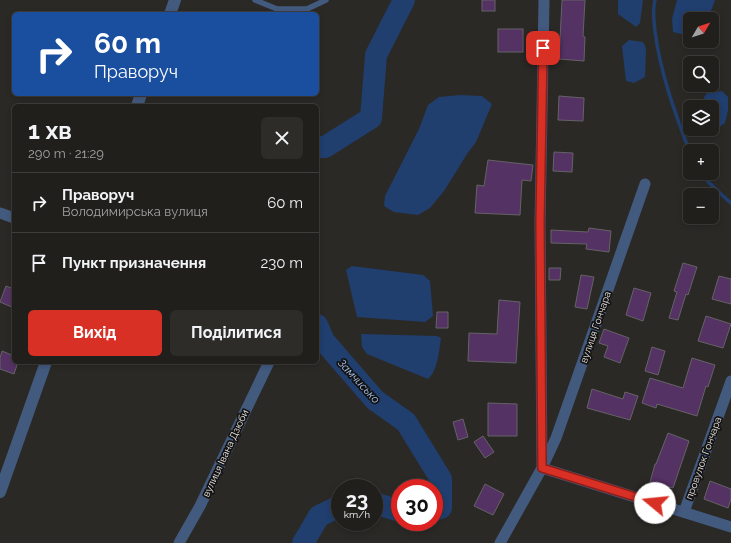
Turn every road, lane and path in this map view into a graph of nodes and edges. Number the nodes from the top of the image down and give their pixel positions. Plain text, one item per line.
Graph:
1 (174, 0) edge
2 (255, 0) edge
3 (326, 0) edge
4 (544, 0) edge
5 (171, 12) edge
6 (645, 184) dead end
7 (0, 213) edge
8 (12, 217) edge
9 (45, 364) edge
10 (267, 364) edge
11 (731, 381) edge
12 (542, 468) junction
13 (0, 492) edge
14 (684, 512) junction
15 (731, 527) edge
16 (179, 543) edge
17 (500, 543) edge

1 - 5 street
2 - 3 lane
4 - 12 street
6 - 12 street, вулиця Гончара
7 - 8 street
9 - 13 street
10 - 16 street, вулиця Івана Дзюби
11 - 14 street, провулок Гончара
12 - 14 street
12 - 17 street, вулиця Гончара
14 - 15 street

